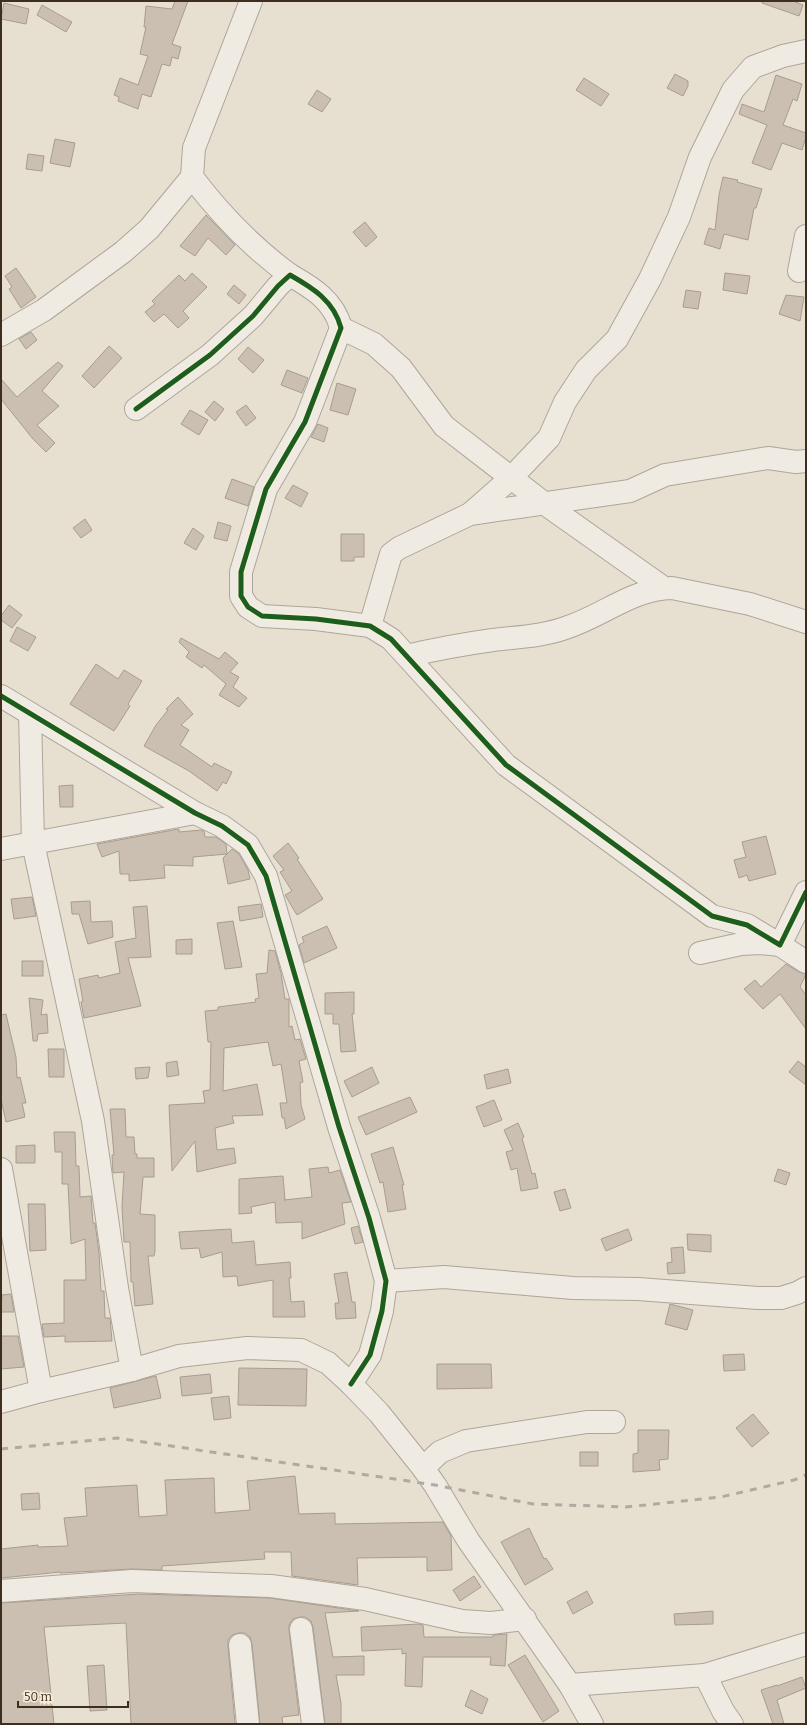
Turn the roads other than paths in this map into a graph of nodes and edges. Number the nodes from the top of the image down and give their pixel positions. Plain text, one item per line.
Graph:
1 (252, 1) edge
2 (806, 51) edge
3 (192, 177) junction
4 (806, 236) edge
5 (799, 271) dead end
6 (290, 276) junction
7 (341, 328) junction
8 (1, 335) edge
9 (136, 409) dead end
10 (806, 461) edge
11 (511, 478) junction
12 (545, 504) junction
13 (470, 514) junction
14 (664, 588) junction
15 (806, 622) edge
16 (370, 626) junction
17 (407, 656) junction
18 (1, 696) edge
19 (30, 714) junction
20 (195, 813) junction
21 (33, 843) junction
22 (1, 849) edge
23 (806, 892) edge
24 (780, 945) junction
25 (700, 953) dead end
26 (806, 962) edge
27 (1, 1169) edge
28 (386, 1281) junction
29 (806, 1288) edge
30 (132, 1370) junction
31 (351, 1384) junction
32 (41, 1390) junction
33 (1, 1402) edge
34 (614, 1422) dead end
35 (422, 1468) junction
36 (1, 1591) edge
37 (524, 1619) junction
38 (301, 1629) dead end
39 (240, 1644) dead end
40 (806, 1644) edge
41 (705, 1675) junction
42 (570, 1685) junction
43 (248, 1724) edge
44 (313, 1724) edge
45 (592, 1724) edge
46 (732, 1724) edge

1 - 3 street
2 - 11 street
3 - 6 street
3 - 8 street
4 - 5 street
6 - 7 street
6 - 9 street
7 - 11 street
7 - 16 street
10 - 12 street
11 - 12 street
11 - 13 street
12 - 13 street
12 - 14 street
13 - 16 street
14 - 15 street
14 - 17 street
16 - 17 street
17 - 24 street
18 - 19 street
19 - 20 street
19 - 21 street
20 - 21 street
20 - 28 street
21 - 22 street
21 - 30 street
23 - 24 street
24 - 25 street
24 - 26 street
27 - 32 street
28 - 29 street
28 - 31 street
30 - 31 street
30 - 32 street
31 - 35 street
32 - 33 street
34 - 35 street
35 - 37 street
36 - 37 street
37 - 42 street
38 - 44 street
39 - 43 street
40 - 41 street
41 - 42 street
41 - 46 street
42 - 45 street

